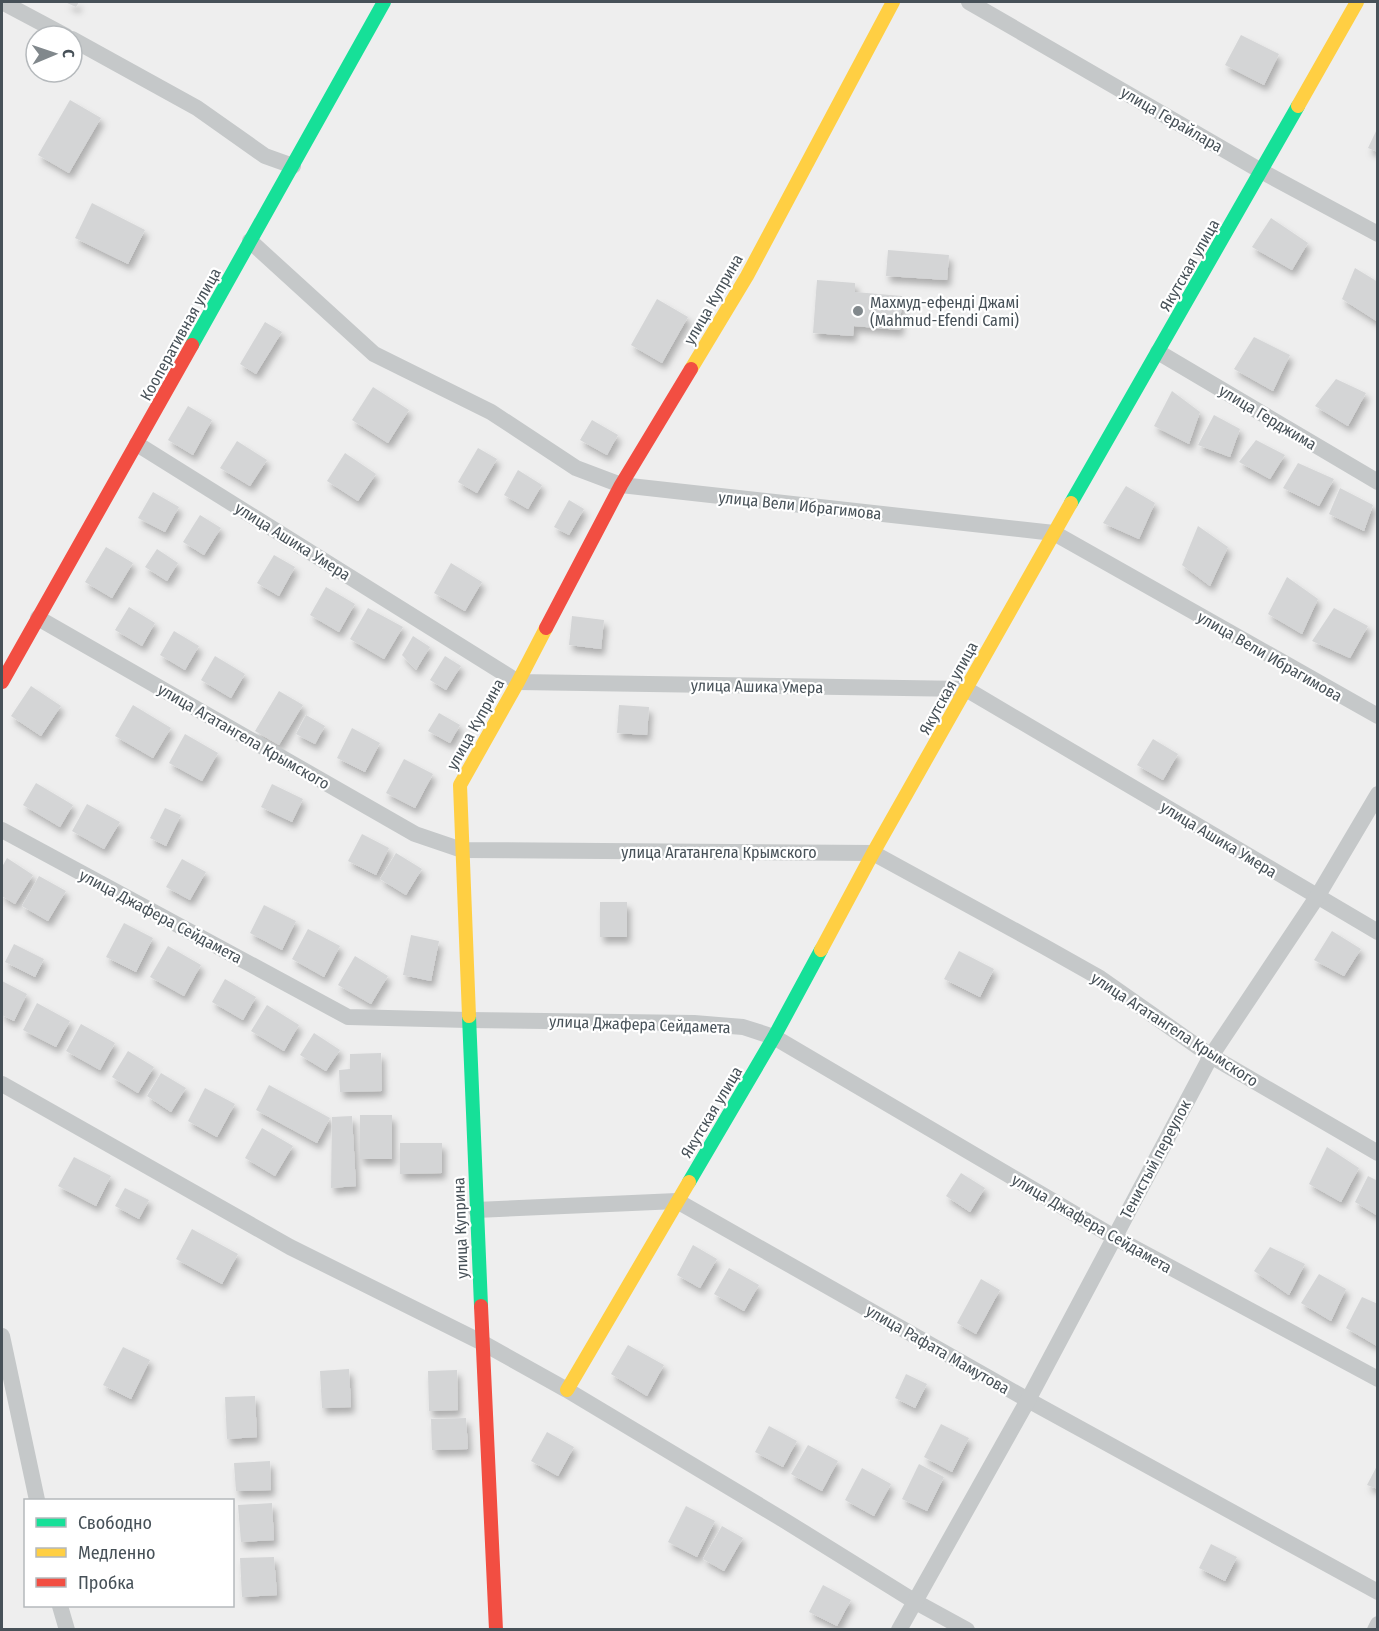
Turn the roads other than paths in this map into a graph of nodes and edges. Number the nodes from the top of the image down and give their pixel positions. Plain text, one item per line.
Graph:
1 (2, 2) edge
2 (384, 2) edge
3 (893, 2) edge
4 (969, 2) edge
5 (1357, 2) edge
6 (43, 24) edge
7 (84, 46) edge
8 (293, 166) junction
9 (1262, 171) junction
10 (1377, 234) edge
11 (250, 242) junction
12 (1158, 352) junction
13 (137, 444) junction
14 (1377, 482) edge
15 (621, 485) junction
16 (1054, 533) junction
17 (38, 618) junction
18 (2, 682) edge
19 (518, 682) junction
20 (966, 689) junction
21 (1377, 716) edge
22 (1377, 794) edge
23 (2, 830) edge
24 (462, 850) junction
25 (873, 853) junction
26 (1317, 897) junction
27 (1377, 932) edge
28 (468, 1020) junction
29 (774, 1037) junction
30 (1211, 1056) junction
31 (2, 1084) edge
32 (1377, 1153) edge
33 (677, 1201) junction
34 (476, 1210) junction
35 (1114, 1237) junction
36 (2, 1336) edge
37 (481, 1342) junction
38 (1377, 1379) edge
39 (567, 1390) junction
40 (1028, 1400) junction
41 (37, 1499) edge
42 (1377, 1592) edge
43 (914, 1601) junction
44 (61, 1607) edge
45 (1377, 1624) edge
46 (67, 1629) edge
47 (496, 1629) edge
48 (899, 1629) edge
49 (967, 1629) edge
50 (1374, 1629) edge

1 - 6 street
2 - 8 street, Кооперативная улица
3 - 15 street, улица Куприна
4 - 9 street, улица Герайлара
5 - 9 street, Якутская улица
7 - 8 street
8 - 11 street, Кооперативная улица
9 - 10 street, улица Герайлара
9 - 12 street, Якутская улица
11 - 13 street, Кооперативная улица
11 - 15 street, улица Вели Ибрагимова
12 - 14 street, улица Герджима
12 - 16 street, Якутская улица
13 - 17 street, Кооперативная улица
13 - 19 street, улица Ашика Умера
15 - 16 street, улица Вели Ибрагимова
15 - 19 street, улица Куприна
16 - 20 street, Якутская улица
16 - 21 street, улица Вели Ибрагимова
17 - 18 street, Кооперативная улица
17 - 24 street, улица Агатангела Крымского
19 - 20 street, улица Ашика Умера
19 - 24 street, улица Куприна
20 - 25 street, Якутская улица
20 - 26 street, улица Ашика Умера
22 - 26 street, Тенистый переулок
23 - 28 street, улица Джафера Сейдамета
24 - 25 street, улица Агатангела Крымского
24 - 28 street, улица Куприна
25 - 29 street, Якутская улица
25 - 30 street, улица Агатангела Крымского
26 - 27 street, улица Ашика Умера
26 - 30 street, Тенистый переулок
28 - 29 street, улица Джафера Сейдамета
28 - 34 street, улица Куприна
29 - 33 street, Якутская улица
29 - 35 street, улица Джафера Сейдамета
30 - 32 street, улица Агатангела Крымского
30 - 35 street, Тенистый переулок
31 - 37 street
33 - 34 street
33 - 39 street, Якутская улица
33 - 40 street, улица Рафата Мамутова
34 - 37 street, улица Куприна
35 - 38 street, улица Джафера Сейдамета
35 - 40 street, Тенистый переулок
36 - 41 street
37 - 39 street
37 - 47 street, улица Куприна
39 - 43 street
40 - 42 street, улица Рафата Мамутова
40 - 43 street, Тенистый переулок
43 - 48 street, Тенистый переулок
43 - 49 street
44 - 46 street
45 - 50 street

